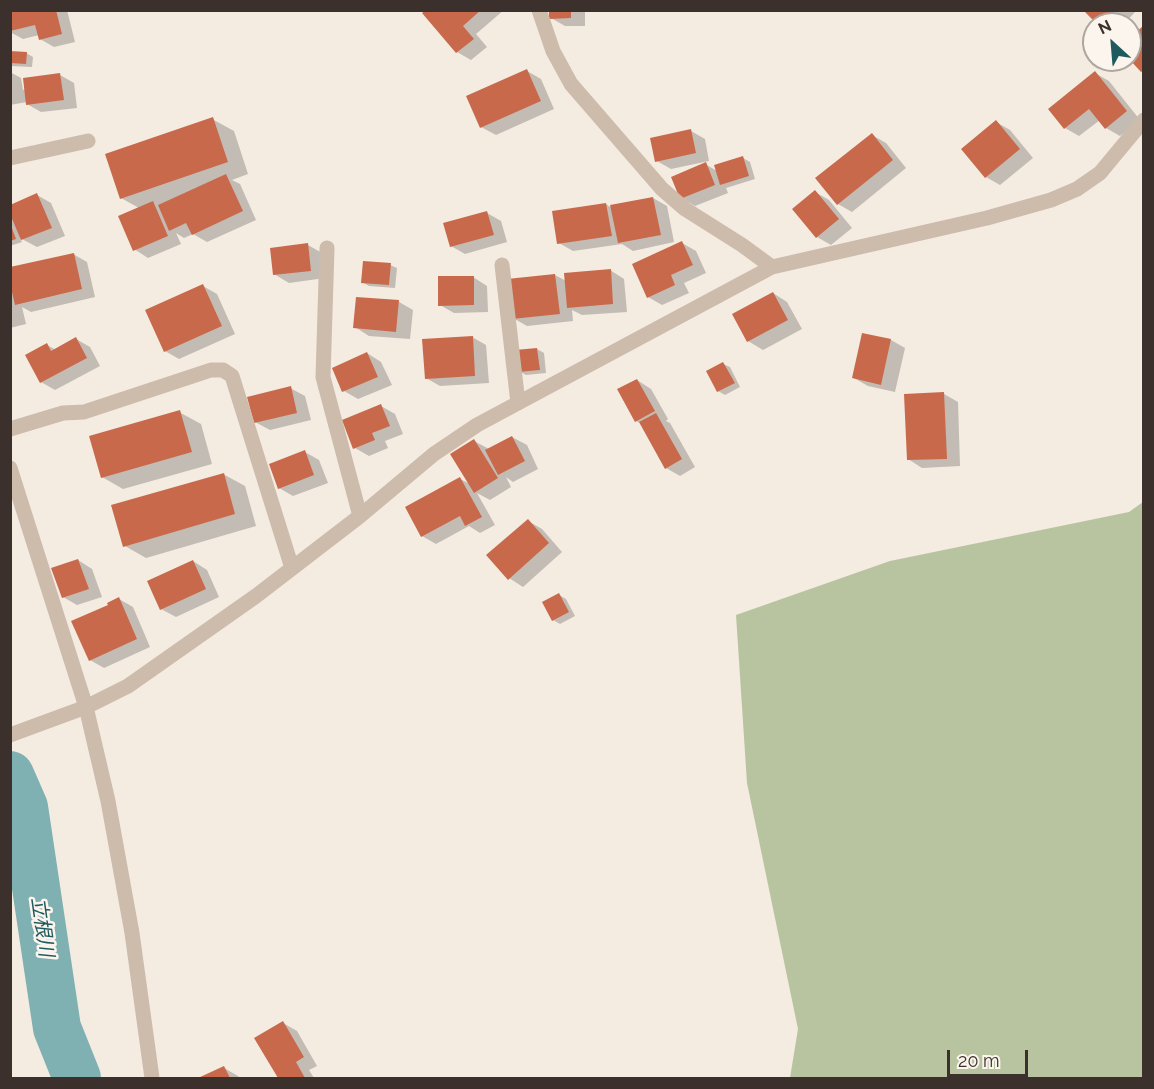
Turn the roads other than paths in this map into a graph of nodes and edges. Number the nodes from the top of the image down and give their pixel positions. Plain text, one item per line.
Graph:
1 (539, 10) edge
2 (1143, 120) edge
3 (88, 141) dead end
4 (10, 158) edge
5 (327, 248) dead end
6 (502, 265) dead end
7 (772, 267) junction
8 (518, 403) junction
9 (10, 429) edge
10 (10, 468) edge
11 (360, 516) junction
12 (292, 568) junction
13 (83, 708) junction
14 (10, 735) edge
15 (152, 1078) edge

1 - 7 street
2 - 7 street
3 - 4 street
5 - 11 street
6 - 8 street
7 - 8 street
8 - 11 street
9 - 12 street
10 - 13 street
11 - 12 street
12 - 13 street
13 - 14 street
13 - 15 street

